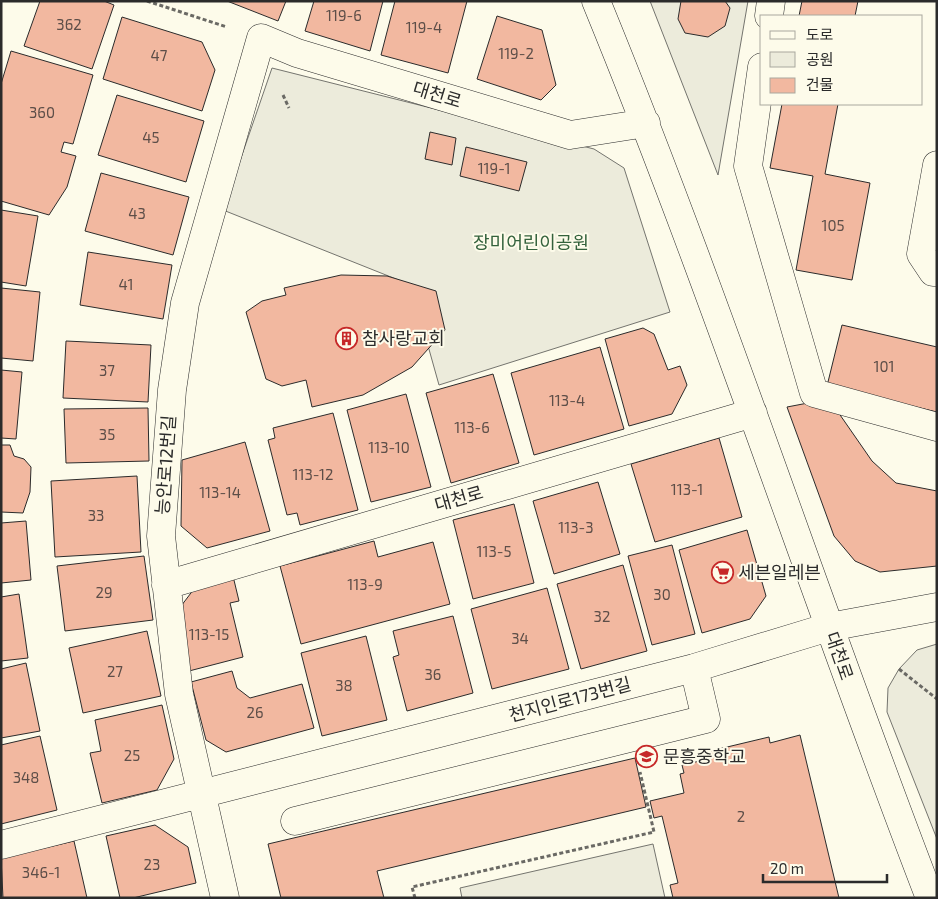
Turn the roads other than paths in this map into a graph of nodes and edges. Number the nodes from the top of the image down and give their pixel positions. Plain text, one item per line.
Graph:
1 (596, 1) edge
2 (771, 1) edge
3 (768, 15) edge
4 (261, 38) joint
5 (760, 81) edge
6 (646, 123) junction
7 (937, 165) edge
8 (937, 272) edge
9 (753, 413) junction
10 (937, 427) edge
11 (166, 585) junction
12 (937, 607) edge
13 (829, 627) junction
14 (694, 668) junction
15 (202, 795) junction
16 (295, 821) dead end
17 (1, 845) edge
18 (225, 898) edge
19 (930, 898) edge

1 - 6 street, 대천로
2 - 3 street
4 - 6 street, 대천로
4 - 11 street, 능안로12번길
5 - 10 street
6 - 9 street, 대천로
7 - 8 street
9 - 11 street, 대천로
9 - 13 street, 대천로
11 - 15 street, 능안로12번길
12 - 13 street, 천지인로173번길
13 - 14 street, 천지인로173번길
13 - 19 street, 대천로
14 - 15 street, 천지인로173번길
14 - 16 street
15 - 17 street, 천지인로173번길
15 - 18 street, 능안로12번길

